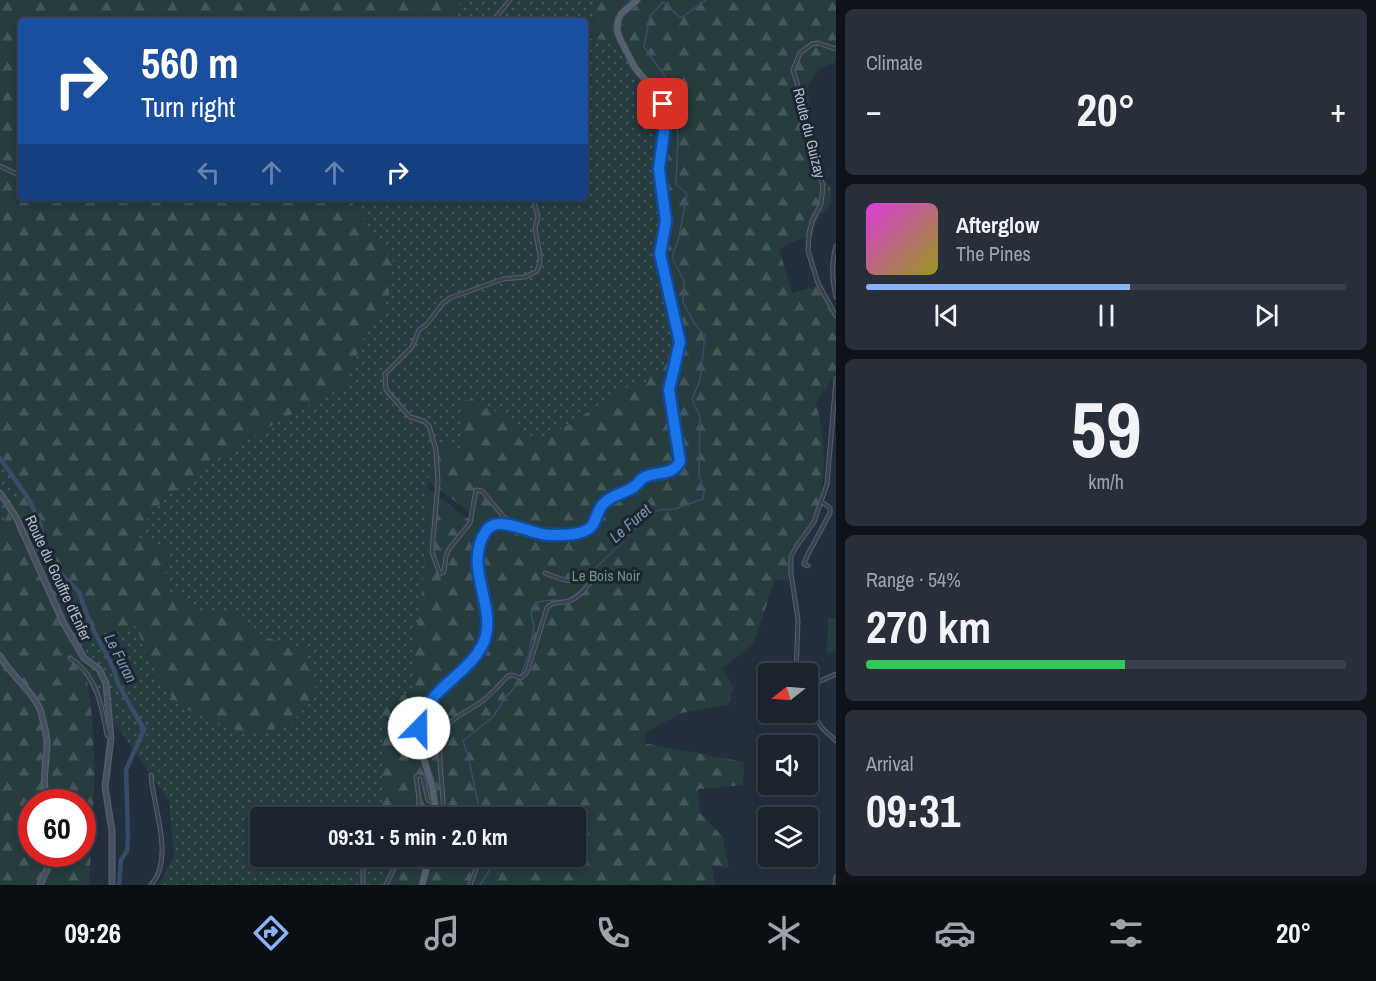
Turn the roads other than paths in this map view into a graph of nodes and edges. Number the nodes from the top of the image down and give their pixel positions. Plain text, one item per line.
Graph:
1 (510, 0) edge
2 (637, 0) edge
3 (495, 18) edge
4 (836, 49) edge
5 (0, 166) edge
6 (18, 175) edge
7 (534, 201) edge
8 (836, 246) edge
9 (836, 297) edge
10 (836, 316) edge
11 (836, 378) edge
12 (0, 493) edge
13 (822, 502) junction
14 (510, 525) junction
15 (808, 566) dead end
16 (545, 573) dead end
17 (0, 656) edge
18 (70, 658) dead end
19 (796, 663) edge
20 (836, 674) edge
21 (818, 682) edge
22 (818, 722) edge
23 (111, 738) junction
24 (836, 741) edge
25 (151, 775) dead end
26 (44, 789) edge
27 (435, 803) junction
28 (419, 807) edge
29 (435, 807) edge
30 (443, 807) edge
31 (48, 867) edge
32 (363, 867) edge
33 (395, 867) edge
34 (427, 867) edge
35 (477, 867) edge
36 (836, 877) edge
37 (40, 885) edge
38 (112, 885) edge
39 (151, 885) edge
40 (363, 885) edge
41 (386, 885) edge
42 (422, 885) edge
43 (470, 885) edge
44 (835, 885) edge

1 - 3 street
2 - 14 main road
4 - 10 street, Route du Guizay
5 - 6 street
7 - 14 street
8 - 9 street
11 - 13 street
12 - 23 street, Route du Gouffre d'Enfer
13 - 15 street
13 - 19 street
14 - 27 main road
16 - 30 street
17 - 26 street
18 - 23 street
20 - 21 street
22 - 24 street
23 - 38 street, Route du Gouffre d'Enfer
25 - 39 street
27 - 28 street
27 - 29 main road
31 - 37 street
32 - 40 street
33 - 41 street
34 - 42 main road
35 - 43 street
36 - 44 street

